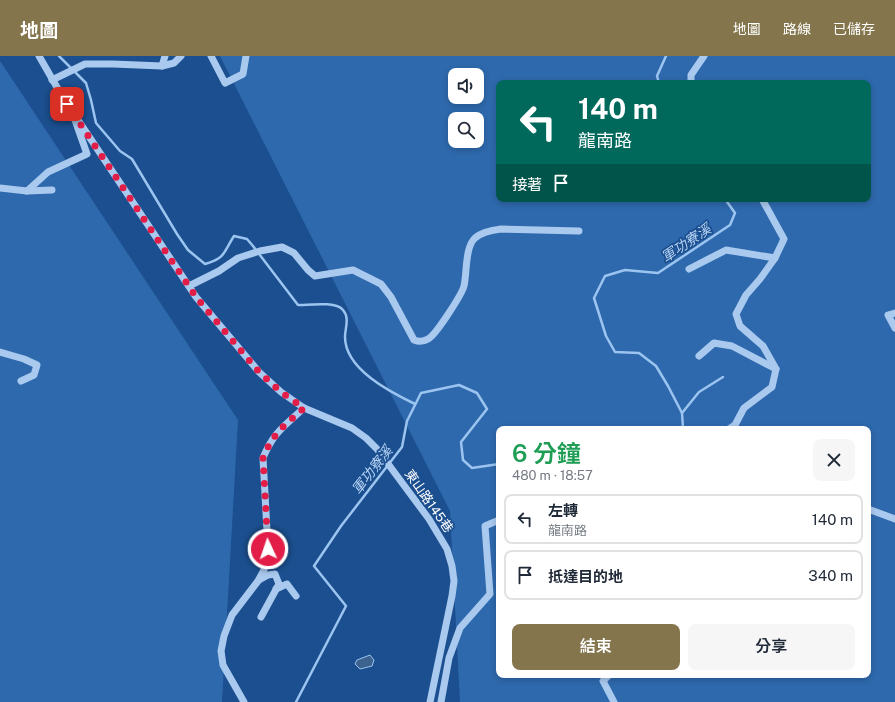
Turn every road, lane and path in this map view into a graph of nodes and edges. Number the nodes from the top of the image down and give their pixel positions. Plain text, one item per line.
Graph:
1 (39, 56) edge
2 (165, 56) edge
3 (181, 56) edge
4 (212, 56) edge
5 (246, 56) edge
6 (704, 56) edge
7 (162, 66) junction
8 (52, 80) junction
9 (691, 80) edge
10 (73, 112) junction
11 (0, 188) edge
12 (52, 190) dead end
13 (27, 191) junction
14 (764, 202) edge
15 (579, 231) dead end
16 (775, 258) junction
17 (689, 269) dead end
18 (189, 286) junction
19 (895, 313) edge
20 (895, 328) edge
21 (0, 352) edge
22 (699, 356) dead end
23 (776, 368) junction
24 (21, 380) dead end
25 (304, 408) junction
26 (735, 426) edge
27 (871, 510) edge
28 (895, 519) edge
29 (496, 521) edge
30 (258, 581) junction
31 (276, 589) junction
32 (296, 596) dead end
33 (261, 617) dead end
34 (606, 678) edge
35 (244, 702) edge
36 (430, 702) edge
37 (441, 702) edge
38 (614, 702) edge

1 - 8 street, 東山路145巷
2 - 7 street
3 - 7 street
4 - 5 street
6 - 9 street
7 - 8 street
8 - 10 street, 東山路145巷
10 - 13 street
10 - 18 street, 東山路145巷
11 - 13 street
12 - 13 street
14 - 16 street
15 - 18 street
16 - 17 street
16 - 23 street
18 - 25 street, 東山路145巷
19 - 20 street
21 - 24 street
22 - 23 street
23 - 26 street
25 - 30 street
25 - 36 street, 東山路145巷
27 - 28 street
29 - 37 street
30 - 31 street
30 - 35 street
31 - 32 street
31 - 33 street
34 - 38 street

